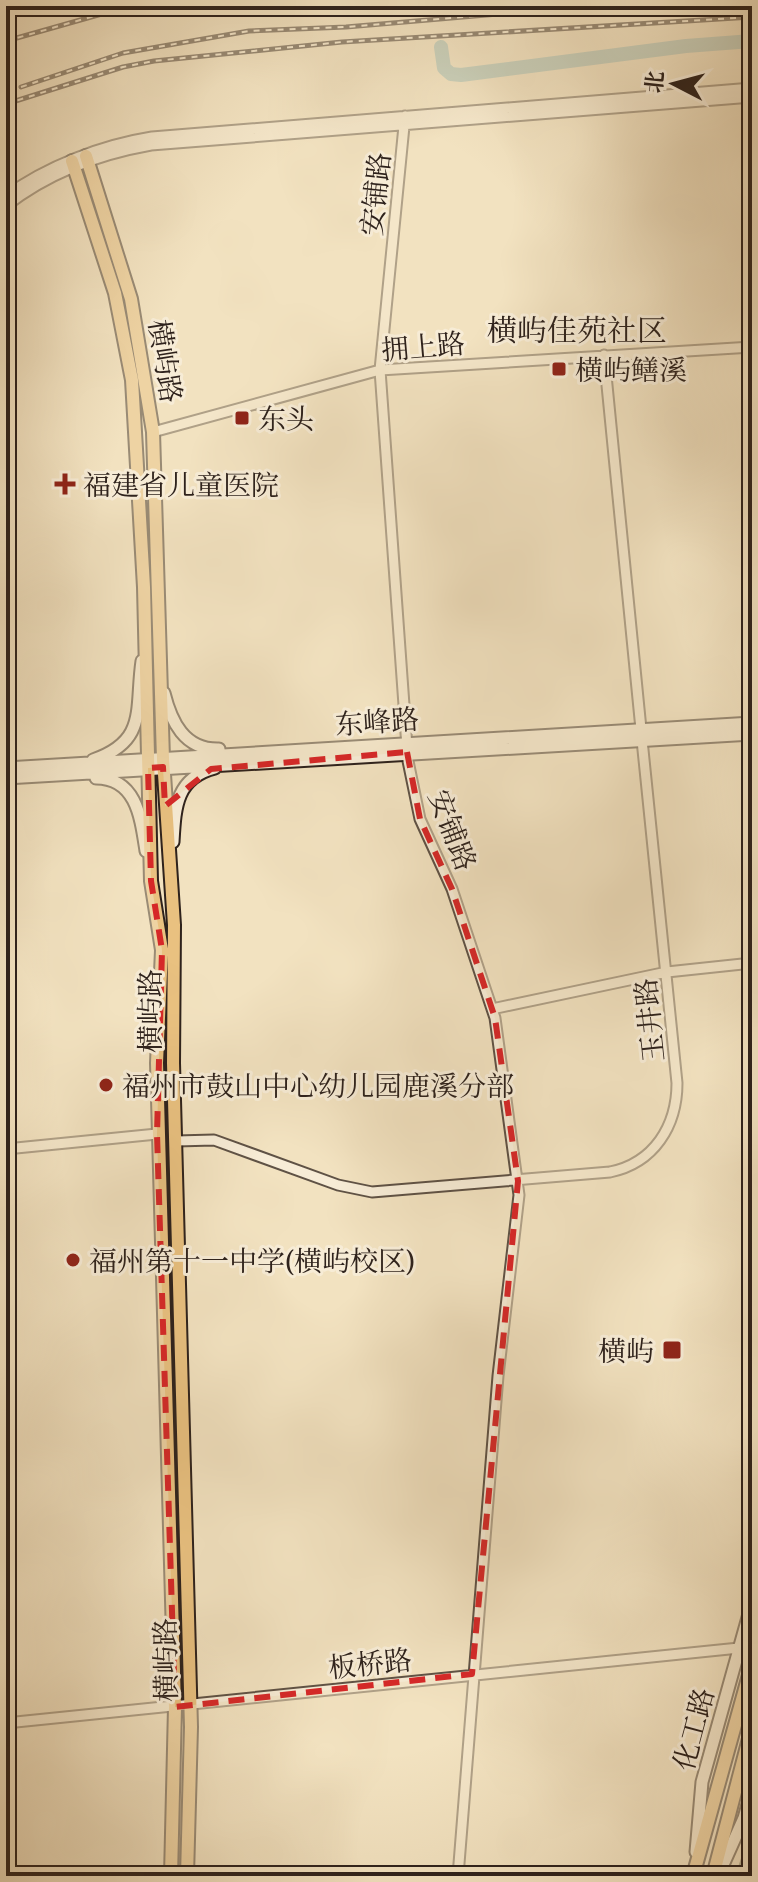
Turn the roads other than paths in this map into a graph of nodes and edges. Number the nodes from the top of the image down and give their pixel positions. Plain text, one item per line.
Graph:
1 (752, 88) edge
2 (752, 97) edge
3 (404, 120) junction
4 (86, 159) junction
5 (73, 164) junction
6 (6, 196) edge
7 (6, 206) edge
8 (752, 347) edge
9 (604, 355) junction
10 (380, 370) junction
11 (153, 432) junction
12 (144, 641) junction
13 (160, 675) junction
14 (752, 720) edge
15 (641, 734) junction
16 (752, 734) edge
17 (407, 748) junction
18 (274, 752) junction
19 (248, 762) junction
20 (163, 763) junction
21 (81, 764) junction
22 (148, 764) junction
23 (6, 768) edge
24 (24, 776) junction
25 (6, 778) edge
26 (171, 879) junction
27 (151, 881) junction
28 (752, 963) edge
29 (667, 972) junction
30 (492, 1009) junction
31 (157, 1134) junction
32 (176, 1141) junction
33 (6, 1149) edge
34 (518, 1181) junction
35 (752, 1603) edge
36 (739, 1648) junction
37 (752, 1664) edge
38 (472, 1674) junction
39 (190, 1706) junction
40 (175, 1707) junction
41 (6, 1723) edge
42 (752, 1727) edge
43 (752, 1791) edge
44 (694, 1872) edge
45 (171, 1876) edge
46 (187, 1876) edge
47 (458, 1876) edge
48 (715, 1876) edge

1 - 3 street
2 - 3 street
3 - 4 street
3 - 10 street, 安铺路
4 - 5 street
4 - 11 main road, 横屿路
5 - 6 street
5 - 7 street
5 - 12 main road, 横屿路
8 - 9 street, 拥上路
9 - 10 street, 拥上路
9 - 15 street, 玉井路
10 - 11 street, 拥上路
10 - 17 street, 安铺路
11 - 13 main road, 横屿路
12 - 21 main road
12 - 22 main road, 横屿路
13 - 18 main road
13 - 20 main road, 横屿路
14 - 15 main road, 东峰路
15 - 16 main road, 东峰路
15 - 17 main road, 东峰路
15 - 29 street, 玉井路
17 - 18 main road, 东峰路
17 - 19 main road, 东峰路
17 - 30 street, 安铺路
18 - 20 main road, 东峰路
19 - 20 main road, 东峰路
19 - 26 main road
20 - 22 main road, 东峰路
20 - 26 main road, 横屿路
21 - 22 main road, 东峰路
21 - 23 main road, 东峰路
22 - 24 main road, 东峰路
22 - 27 main road, 横屿路
24 - 25 main road, 东峰路
24 - 27 main road
26 - 32 main road, 横屿路
27 - 31 main road, 横屿路
28 - 29 street
29 - 30 street
29 - 34 street, 玉井路
30 - 34 street, 安铺路
31 - 33 street
31 - 40 main road, 横屿路
32 - 34 street, 玉井路
32 - 39 main road, 横屿路
34 - 38 street, 安铺路
35 - 36 main road, 化工路
36 - 38 street, 板桥路
36 - 44 main road, 化工路
37 - 44 main road, 化工路
38 - 39 street, 板桥路
38 - 47 street, 安铺路
39 - 40 street, 板桥路
39 - 46 main road, 横屿路
40 - 41 street, 板桥路
40 - 45 main road, 横屿路
42 - 48 main road, 化工路
43 - 48 main road

